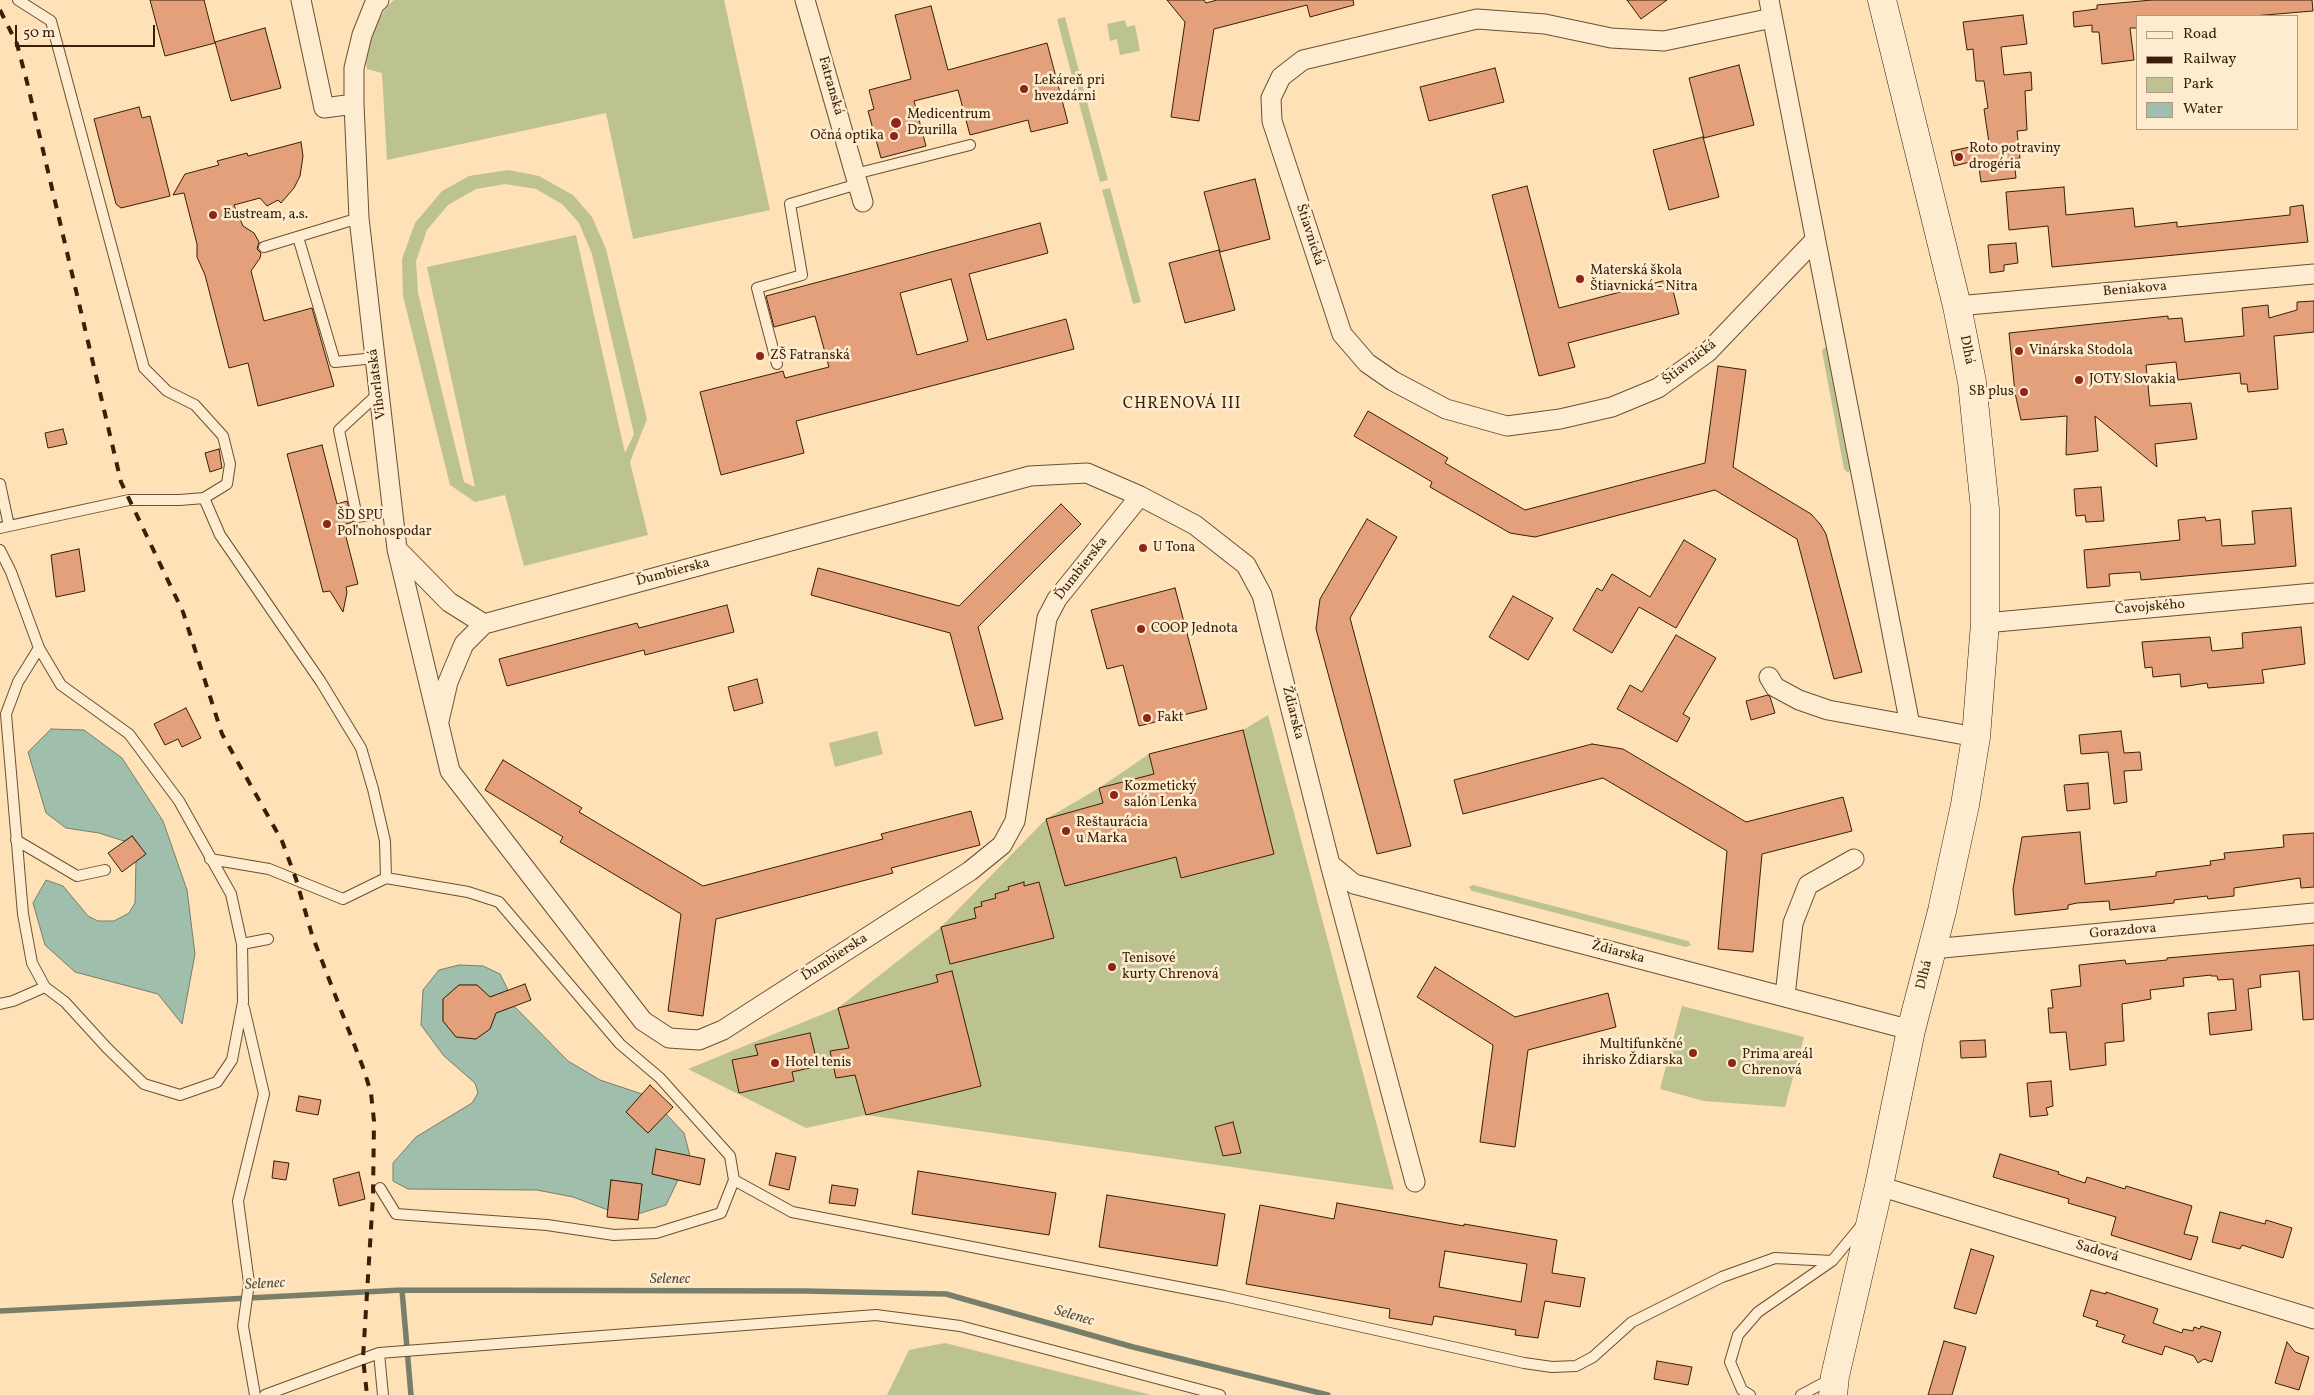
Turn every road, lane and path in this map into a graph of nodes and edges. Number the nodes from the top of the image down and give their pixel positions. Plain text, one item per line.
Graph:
1 (18, 0) edge
2 (301, 0) edge
3 (379, 0) edge
4 (805, 0) edge
5 (1882, 0) edge
6 (1770, 9) edge
7 (354, 104) junction
8 (970, 145) dead end
9 (859, 186) junction
10 (359, 218) junction
11 (298, 237) junction
12 (1815, 240) junction
13 (264, 247) dead end
14 (2314, 274) edge
15 (1957, 306) junction
16 (375, 358) junction
17 (778, 364) dead end
18 (379, 393) junction
19 (0, 484) edge
20 (1140, 496) junction
21 (204, 498) junction
22 (392, 511) junction
23 (5, 527) edge
24 (397, 549) junction
25 (0, 550) edge
26 (1246, 565) joint
27 (2314, 593) edge
28 (1985, 623) junction
29 (484, 624) junction
30 (39, 648) junction
31 (1769, 677) dead end
32 (439, 721) junction
33 (1910, 725) junction
34 (1976, 737) junction
35 (16, 840) junction
36 (210, 859) junction
37 (1854, 859) dead end
38 (1330, 864) junction
39 (105, 870) dead end
40 (386, 878) junction
41 (2314, 913) edge
42 (268, 939) dead end
43 (242, 944) junction
44 (1932, 949) junction
45 (45, 987) junction
46 (1785, 996) junction
47 (243, 1002) junction
48 (0, 1004) edge
49 (1911, 1030) junction
50 (734, 1180) junction
51 (1415, 1182) dead end
52 (1879, 1186) junction
53 (380, 1188) dead end
54 (1873, 1212) junction
55 (1832, 1261) junction
56 (2314, 1319) edge
57 (379, 1353) junction
58 (1834, 1386) edge
59 (254, 1395) edge
60 (265, 1395) edge
61 (383, 1395) edge
62 (1220, 1395) edge
63 (1750, 1395) edge
64 (1801, 1395) edge

1 - 21 lane
2 - 7 street
3 - 7 street
4 - 9 street, Fatranská
5 - 15 street, Dlhá
6 - 12 street
6 - 12 street, Štiavnická
7 - 10 street, Vihorlatská
8 - 9 lane
9 - 17 lane
10 - 11 lane
10 - 16 street, Vihorlatská
11 - 13 lane
11 - 16 lane
12 - 33 street
14 - 15 street, Beniakova
15 - 28 street, Dlhá
16 - 18 street, Vihorlatská
18 - 22 street, Vihorlatská
18 - 22 lane
19 - 23 lane
20 - 26 street, Ďumbierska
20 - 29 street, Ďumbierska
20 - 32 street, Ďumbierska
21 - 23 lane
21 - 40 lane
22 - 24 street, Vihorlatská
24 - 29 street
24 - 32 street, Ďumbierska
25 - 30 lane
26 - 38 street, Ždiarska
27 - 28 street, Čavojského
28 - 34 street, Dlhá
29 - 32 street, Ďumbierska
30 - 35 lane
30 - 36 lane
31 - 33 street
33 - 34 street
34 - 44 street, Dlhá
35 - 39 lane
35 - 45 lane
36 - 40 lane
36 - 43 lane
37 - 46 street
38 - 46 street, Ždiarska
38 - 51 street, Ždiarska
40 - 50 lane
41 - 44 street, Gorazdova
42 - 43 lane
43 - 47 lane
44 - 49 street, Dlhá
45 - 47 lane
45 - 48 lane
46 - 49 street, Ždiarska
47 - 59 lane
49 - 52 street, Dlhá
50 - 53 lane
50 - 55 lane
52 - 54 street, Dlhá
52 - 56 street, Sadová
54 - 55 lane, Dlhá
54 - 58 street, Dlhá
55 - 63 lane, Dlhá
57 - 60 lane
57 - 61 lane
57 - 62 lane
58 - 64 lane, Dlhá

